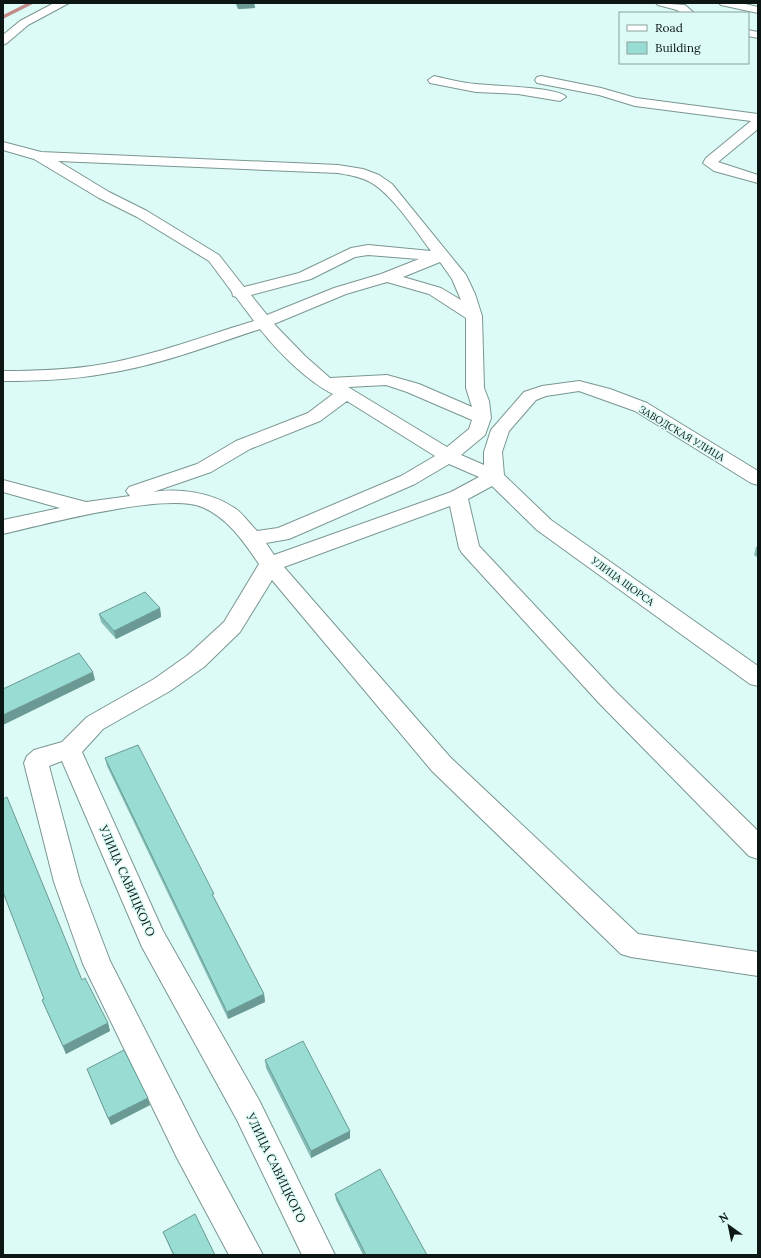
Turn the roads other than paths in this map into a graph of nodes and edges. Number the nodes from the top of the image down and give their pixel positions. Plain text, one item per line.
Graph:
1 (40, 3) edge
2 (63, 3) edge
3 (662, 3) edge
4 (725, 3) edge
5 (758, 10) edge
6 (20, 12) dead end
7 (687, 12) edge
8 (3, 41) edge
9 (434, 80) dead end
10 (541, 80) dead end
11 (571, 99) dead end
12 (634, 102) junction
13 (593, 103) dead end
14 (758, 118) edge
15 (758, 122) edge
16 (3, 146) edge
17 (39, 156) junction
18 (758, 179) edge
19 (442, 256) junction
20 (387, 276) junction
21 (240, 293) junction
22 (474, 316) junction
23 (263, 323) junction
24 (3, 376) edge
25 (327, 384) junction
26 (346, 393) junction
27 (482, 418) junction
28 (448, 456) junction
29 (494, 477) junction
30 (758, 479) edge
31 (3, 486) edge
32 (458, 496) junction
33 (85, 509) junction
34 (3, 527) edge
35 (252, 538) junction
36 (270, 564) junction
37 (758, 678) edge
38 (69, 750) junction
39 (758, 848) edge
40 (758, 964) edge
41 (247, 1255) edge
42 (319, 1255) edge

1 - 6 street
2 - 8 street
3 - 7 street
4 - 5 street
9 - 11 street
10 - 12 street
12 - 13 street
12 - 14 street
15 - 18 street
16 - 17 street
17 - 19 street
17 - 21 street, УЛИЦА ЩОРСА
19 - 20 street
19 - 21 street
19 - 22 street
20 - 22 street
20 - 23 street
21 - 23 street, УЛИЦА ЩОРСА
22 - 27 street
23 - 24 street
23 - 25 street, УЛИЦА ЩОРСА
25 - 26 street, УЛИЦА ЩОРСА
25 - 27 street
26 - 28 street, УЛИЦА ЩОРСА
26 - 33 street
27 - 28 street
28 - 29 street, УЛИЦА ЩОРСА
28 - 35 street
29 - 30 street, ЗАВОДСКАЯ УЛИЦА
29 - 32 street
29 - 37 street, УЛИЦА ЩОРСА
31 - 33 street
32 - 36 street
32 - 39 street
33 - 34 street
33 - 35 street
35 - 36 street
36 - 38 street
36 - 40 street
38 - 41 street
38 - 42 street, УЛИЦА САВИЦКОГО

